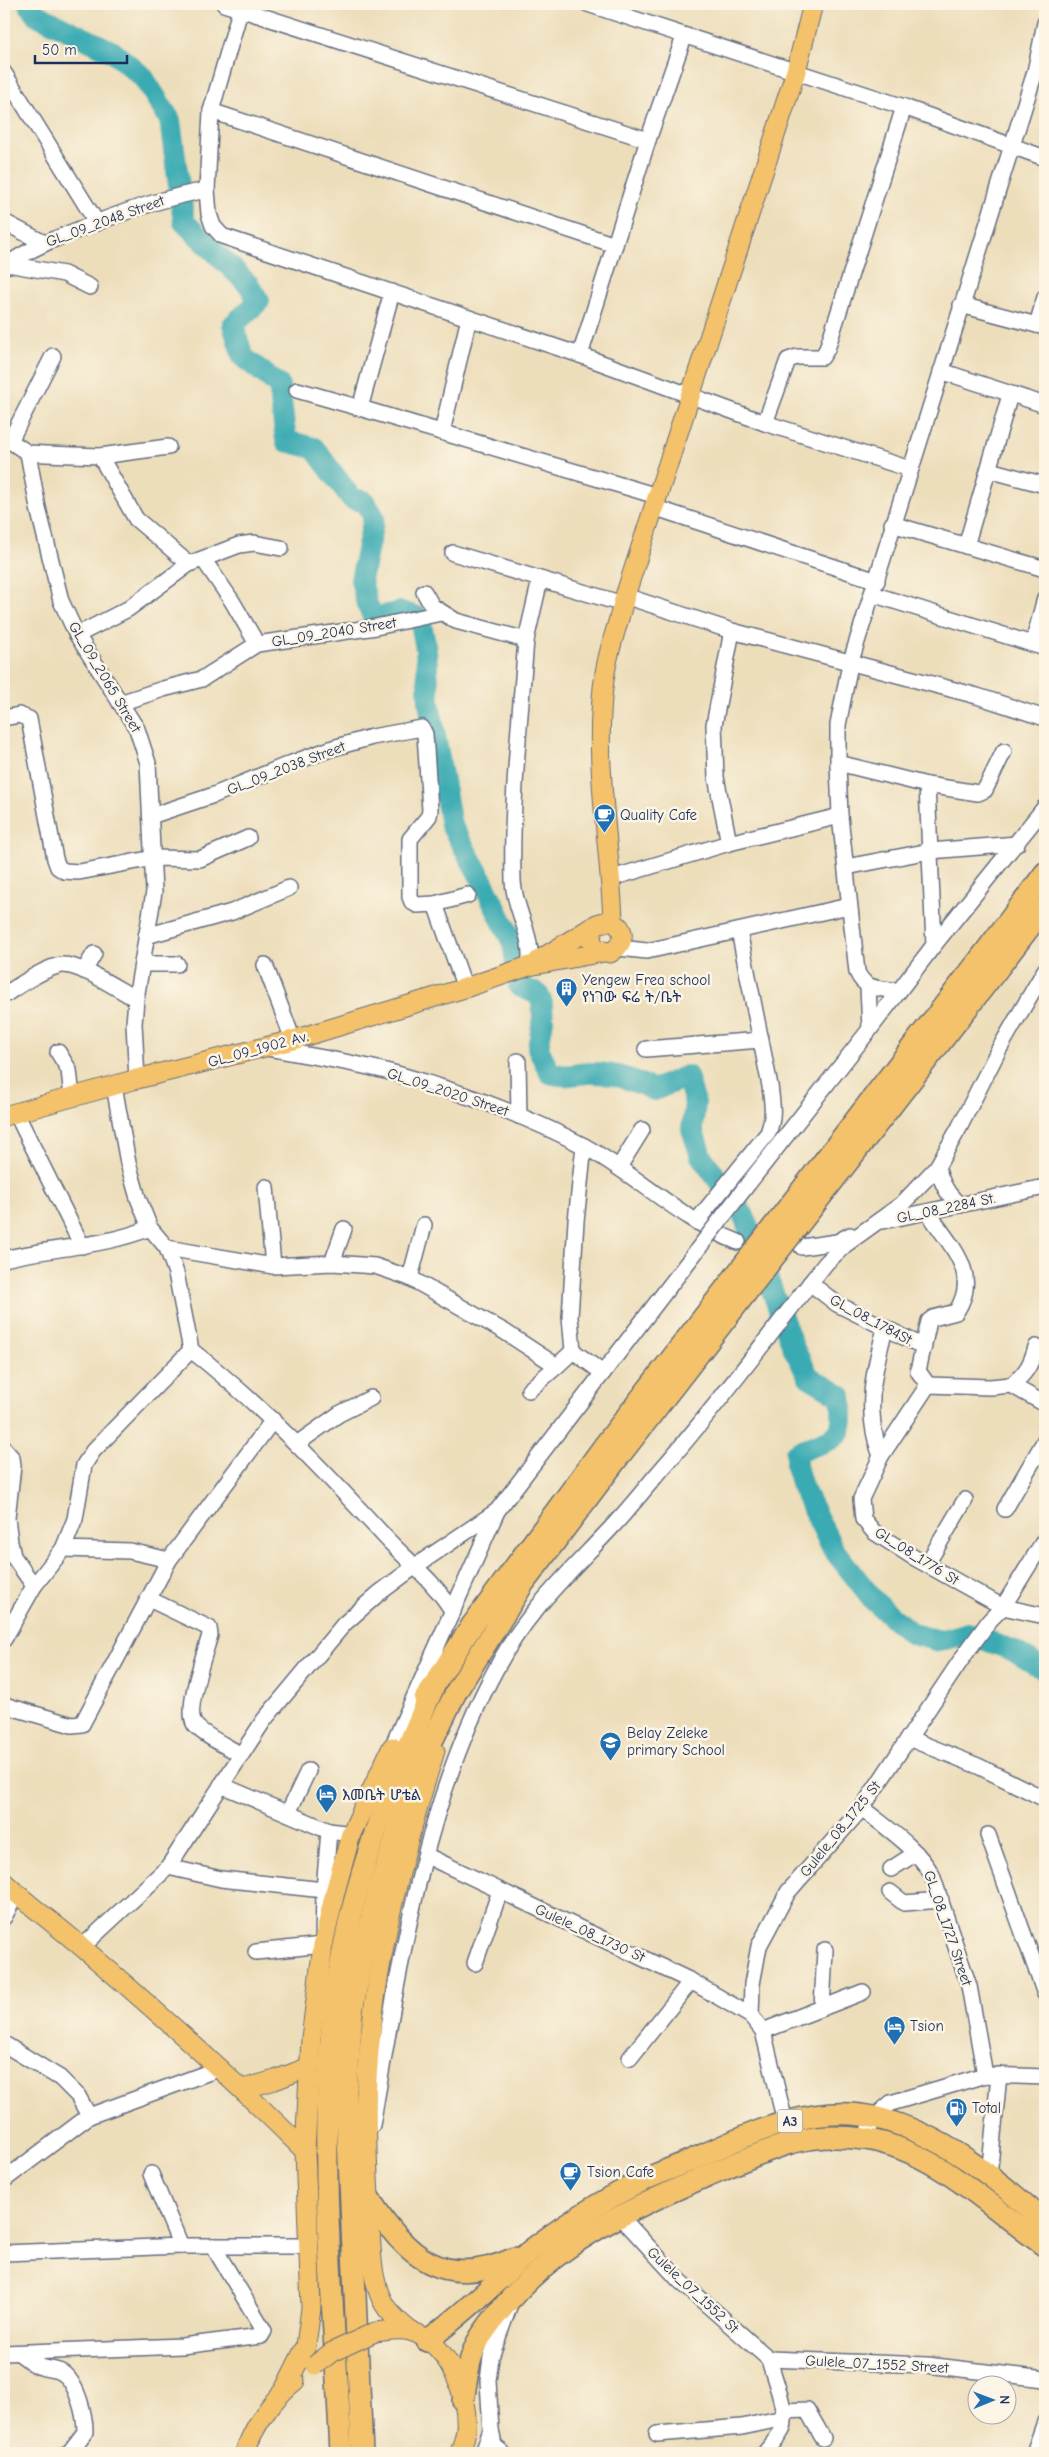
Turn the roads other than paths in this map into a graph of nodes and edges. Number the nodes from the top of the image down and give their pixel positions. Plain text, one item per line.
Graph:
1 (224, 4) edge
2 (588, 4) edge
3 (813, 4) edge
4 (241, 6) edge
5 (1045, 23) edge
6 (684, 37) junction
7 (796, 71) junction
8 (4, 73) edge
9 (1040, 73) edge
10 (904, 107) junction
11 (211, 112) junction
12 (648, 140) junction
13 (1012, 146) junction
14 (1045, 158) edge
15 (208, 190) junction
16 (4, 222) edge
17 (97, 222) junction
18 (44, 242) junction
19 (615, 245) junction
20 (6, 266) edge
21 (90, 287) dead end
22 (392, 292) junction
23 (1045, 297) edge
24 (962, 305) junction
25 (469, 318) junction
26 (1041, 326) edge
27 (580, 355) junction
28 (53, 356) dead end
29 (941, 371) junction
30 (297, 390) dead end
31 (1010, 394) junction
32 (691, 396) junction
33 (1045, 405) edge
34 (360, 408) junction
35 (765, 423) junction
36 (442, 432) junction
37 (7, 439) edge
38 (168, 447) dead end
39 (28, 452) junction
40 (100, 456) junction
41 (910, 469) junction
42 (989, 470) junction
43 (1045, 485) edge
44 (655, 502) junction
45 (892, 524) junction
46 (966, 546) junction
47 (281, 548) dead end
48 (452, 553) dead end
49 (196, 562) junction
50 (1045, 569) edge
51 (540, 580) junction
52 (874, 588) junction
53 (424, 592) dead end
54 (1045, 598) edge
55 (624, 600) junction
56 (434, 614) junction
57 (732, 631) junction
58 (77, 635) junction
59 (526, 640) junction
60 (257, 644) junction
61 (1039, 646) edge
62 (850, 664) junction
63 (120, 703) junction
64 (4, 718) edge
65 (1045, 718) edge
66 (1004, 750) dead end
67 (838, 763) junction
68 (927, 785) junction
69 (1045, 807) edge
70 (151, 816) junction
71 (840, 816) junction
72 (248, 838) dead end
73 (729, 843) junction
74 (1017, 844) junction
75 (930, 851) junction
76 (154, 858) junction
77 (846, 867) junction
78 (1045, 874) edge
79 (612, 878) junction
80 (289, 888) dead end
81 (468, 895) dead end
82 (435, 904) junction
83 (849, 906) junction
84 (1045, 907) edge
85 (612, 921) junction
86 (593, 927) junction
87 (738, 931) junction
88 (146, 936) junction
89 (934, 945) junction
90 (612, 950) junction
91 (94, 954) dead end
92 (143, 964) junction
93 (177, 964) dead end
94 (988, 965) junction
95 (265, 966) dead end
96 (529, 966) junction
97 (1045, 970) edge
98 (84, 972) junction
99 (868, 987) junction
100 (465, 988) junction
101 (899, 990) junction
102 (4, 995) edge
103 (136, 999) junction
104 (870, 1029) junction
105 (293, 1040) junction
106 (761, 1040) junction
107 (266, 1048) junction
108 (646, 1049) dead end
109 (58, 1052) dead end
110 (518, 1061) dead end
111 (137, 1079) junction
112 (114, 1086) junction
113 (72, 1097) junction
114 (10, 1114) edge
115 (518, 1116) junction
116 (642, 1130) dead end
117 (584, 1146) junction
118 (619, 1167) junction
119 (937, 1167) junction
120 (1045, 1186) edge
121 (266, 1187) dead end
122 (956, 1202) junction
123 (928, 1212) junction
124 (696, 1222) junction
125 (879, 1222) junction
126 (424, 1224) dead end
127 (150, 1228) junction
128 (344, 1229) dead end
129 (738, 1242) dead end
130 (82, 1246) junction
131 (167, 1248) junction
132 (4, 1259) edge
133 (332, 1263) junction
134 (826, 1263) junction
135 (273, 1266) junction
136 (410, 1278) junction
137 (810, 1283) junction
138 (885, 1329) junction
139 (924, 1347) junction
140 (1036, 1347) dead end
141 (190, 1350) junction
142 (573, 1352) junction
143 (557, 1366) junction
144 (604, 1373) junction
145 (928, 1385) junction
146 (1011, 1385) junction
147 (529, 1390) dead end
148 (371, 1398) dead end
149 (1045, 1404) edge
150 (273, 1420) junction
151 (1045, 1440) edge
152 (298, 1443) junction
153 (4, 1449) edge
154 (611, 1452) junction
155 (881, 1456) junction
156 (964, 1500) dead end
157 (1005, 1509) dead end
158 (497, 1511) junction
159 (5, 1518) edge
160 (1044, 1545) edge
161 (63, 1549) junction
162 (169, 1560) junction
163 (927, 1564) junction
164 (414, 1567) junction
165 (34, 1586) junction
166 (149, 1599) junction
167 (1003, 1607) junction
168 (453, 1612) junction
169 (1045, 1616) edge
170 (4, 1639) edge
171 (434, 1686) junction
172 (456, 1692) junction
173 (4, 1705) edge
174 (908, 1738) junction
175 (392, 1747) junction
176 (241, 1755) junction
177 (308, 1772) dead end
178 (221, 1785) junction
179 (1045, 1799) edge
180 (862, 1808) junction
181 (288, 1813) junction
182 (329, 1831) junction
183 (351, 1834) junction
184 (988, 1835) dead end
185 (916, 1853) junction
186 (427, 1856) junction
187 (168, 1867) junction
188 (891, 1869) dead end
189 (10, 1888) edge
190 (324, 1890) junction
191 (500, 1890) junction
192 (890, 1892) dead end
193 (941, 1900) junction
194 (4, 1917) edge
195 (323, 1945) junction
196 (82, 1947) junction
197 (824, 1950) dead end
198 (256, 1952) dead end
199 (475, 1964) dead end
200 (691, 1981) junction
201 (863, 1992) dead end
202 (1045, 1994) edge
203 (822, 2008) junction
204 (751, 2016) junction
205 (763, 2031) junction
206 (4, 2044) edge
207 (630, 2058) dead end
208 (309, 2067) junction
209 (218, 2069) junction
210 (992, 2075) junction
211 (1045, 2077) edge
212 (243, 2088) junction
213 (89, 2116) junction
214 (875, 2117) junction
215 (785, 2122) junction
216 (864, 2139) junction
217 (305, 2151) junction
218 (367, 2154) junction
219 (151, 2174) dead end
220 (989, 2176) junction
221 (4, 2180) edge
222 (369, 2198) junction
223 (621, 2216) junction
224 (1045, 2222) edge
225 (181, 2246) junction
226 (213, 2246) junction
227 (310, 2246) junction
228 (1045, 2246) edge
229 (533, 2248) junction
230 (4, 2253) edge
231 (512, 2299) junction
232 (419, 2336) junction
233 (11, 2353) edge
234 (768, 2359) junction
235 (1045, 2378) edge
236 (285, 2388) junction
237 (463, 2401) junction
238 (784, 2414) junction
239 (1045, 2422) edge
240 (491, 2430) junction
241 (657, 2434) dead end
242 (823, 2438) dead end
243 (69, 2453) edge
244 (245, 2453) edge
245 (340, 2453) edge
246 (362, 2453) edge
247 (460, 2453) edge
248 (484, 2453) edge
249 (503, 2453) edge
250 (765, 2453) edge
251 (1034, 2453) edge

1 - 4 street
2 - 6 street
3 - 7 main road
4 - 11 street
4 - 12 street
5 - 9 street
6 - 7 street
6 - 12 street
7 - 10 street
7 - 32 main road
8 - 17 street
9 - 13 street
10 - 13 street
10 - 35 street
11 - 15 street
11 - 19 street
12 - 19 street
13 - 14 street
13 - 24 street
15 - 17 street, GL_09_2048 Street
15 - 22 street
16 - 18 street
17 - 18 street, GL_09_2048 Street
18 - 20 street, GL_09_2048 Street
19 - 27 street
20 - 21 street, GL_09_2048 Street
22 - 25 street
22 - 34 street
23 - 26 street
24 - 26 street
24 - 29 street
25 - 27 street
25 - 36 street
27 - 32 street
28 - 37 street
29 - 31 street
29 - 41 street
30 - 34 street
31 - 33 street
31 - 42 street
32 - 35 street
32 - 44 main road
34 - 36 street
35 - 41 street
36 - 44 street
37 - 39 street
38 - 40 street
39 - 40 street
39 - 58 street, GL_09_2065 Street
40 - 49 street
41 - 45 street
42 - 43 street
42 - 46 street
44 - 52 street
44 - 55 main road
45 - 46 street
45 - 52 street
46 - 50 street
47 - 49 street
48 - 51 street
49 - 58 street
49 - 60 street
51 - 55 street
51 - 59 street
52 - 61 street
52 - 62 street
53 - 56 street
54 - 61 street
55 - 57 street
55 - 79 main road
56 - 59 street
56 - 60 street, GL_09_2040 Street
57 - 62 street
57 - 73 street
58 - 63 street, GL_09_2065 Street
59 - 96 street
60 - 63 street, GL_09_2040 Street
62 - 65 street
62 - 67 street
63 - 70 street, GL_09_2065 Street
64 - 76 street
66 - 68 street
67 - 68 street
67 - 71 street
68 - 75 street
69 - 74 street
70 - 76 street, GL_09_2065 Street
70 - 82 street, GL_09_2038 Street
71 - 73 street
71 - 77 street
72 - 76 street
73 - 79 street
74 - 75 street
74 - 89 street
75 - 77 street
75 - 89 street
76 - 88 street, GL_09_2065 Street
77 - 83 street
78 - 94 highway
79 - 85 main road
80 - 88 street
81 - 82 street
82 - 100 street
83 - 87 street
83 - 99 street
84 - 94 highway
85 - 86 main road
85 - 90 main road
86 - 90 main road
86 - 96 main road
87 - 90 street
87 - 106 street
88 - 92 street, GL_09_2065 Street
89 - 101 street
90 - 96 main road
91 - 98 street
92 - 93 street
92 - 103 street, GL_09_2065 Street
94 - 154 highway, bridge
95 - 105 street
96 - 100 main road, GL_09_1902 Av.
97 - 119 street
98 - 102 street
98 - 103 street
99 - 101 street
99 - 104 street
100 - 105 main road, GL_09_1902 Av.
101 - 104 street
103 - 111 street, GL_09_2065 Street
104 - 144 street, bridge
105 - 107 main road, GL_09_1902 Av.
106 - 108 street
106 - 124 street
107 - 111 main road, GL_09_1902 Av.
107 - 115 street, GL_09_2020 Street
109 - 113 street
110 - 115 street
111 - 112 main road, GL_09_1902 Av.
112 - 113 main road, GL_09_1902 Av.
112 - 127 street
113 - 114 main road, GL_09_1902 Av.
114 - 130 street
115 - 117 street, GL_09_2020 Street
116 - 118 street
117 - 118 street, GL_09_2020 Street
117 - 142 street
118 - 124 street, GL_09_2020 Street
119 - 122 street
119 - 125 street
120 - 122 street, GL_08_2284 St.
121 - 135 street
122 - 123 street, GL_08_2284 St.
123 - 125 street, GL_08_2284 St.
123 - 139 street
124 - 129 street, GL_09_2020 Street
125 - 134 street
125 - 134 street
126 - 136 street
127 - 130 street
127 - 131 street
128 - 133 street
130 - 132 street
131 - 135 street
131 - 141 street
133 - 135 street
133 - 136 street
134 - 137 street
136 - 143 street
137 - 138 street, GL_08_1784St.
137 - 186 street
138 - 139 street, GL_08_1784St.
138 - 155 street
139 - 145 street, GL_08_1784St.
140 - 146 street
141 - 150 street
141 - 161 street
142 - 143 street
142 - 144 street
143 - 147 street
144 - 158 street
145 - 146 street
145 - 155 street, GL_08_1776 St
146 - 149 street
148 - 152 street
150 - 152 street
150 - 162 street
151 - 157 street
152 - 164 street
153 - 159 street
154 - 171 highway
154 - 172 highway
155 - 163 street, GL_08_1776 St
156 - 163 street
158 - 164 street
158 - 168 street
159 - 165 street
160 - 167 street, Gulele_08_1725 St
161 - 162 street
161 - 165 street
162 - 166 street
163 - 167 street, GL_08_1776 St
164 - 168 street
164 - 176 street
165 - 170 street
166 - 173 street
166 - 176 street
167 - 169 street, GL_08_1776 St
167 - 174 street, Gulele_08_1725 St
168 - 175 street
171 - 175 highway
171 - 245 highway
172 - 218 main road
172 - 246 highway
174 - 179 street
174 - 180 street, Gulele_08_1725 St
175 - 183 main road
176 - 178 street
177 - 181 street
178 - 181 street
178 - 187 street
180 - 185 street, GL_08_1727 Street
180 - 204 street, Gulele_08_1725 St
181 - 182 street
182 - 183 street
182 - 190 street
183 - 195 main road
184 - 202 street
185 - 188 street
185 - 193 street, GL_08_1727 Street
186 - 191 street, Gulele_08_1730 St
186 - 218 street
187 - 190 street
187 - 196 street
189 - 194 street
189 - 196 main road
190 - 195 street
191 - 199 street
191 - 200 street, Gulele_08_1730 St
192 - 193 street
193 - 210 street, GL_08_1727 Street
195 - 198 street
195 - 208 main road
196 - 209 main road
197 - 203 street
200 - 204 street, Gulele_08_1730 St
200 - 207 street
201 - 203 street
203 - 205 street
204 - 205 street
205 - 215 street
206 - 213 street
208 - 212 main road
208 - 217 main road
209 - 212 main road
209 - 213 street
210 - 211 street
210 - 214 street
210 - 220 street, GL_08_1727 Street
212 - 217 main road
213 - 221 street
214 - 215 highway, A3
214 - 216 street
214 - 220 highway, A3
215 - 229 highway, A3
216 - 223 highway, A3
216 - 228 highway, A3
217 - 227 main road
218 - 222 main road
219 - 225 street
220 - 224 highway, A3
222 - 229 highway, A3
222 - 232 main road
223 - 231 highway, A3
223 - 234 street, Gulele_07_1552 St
225 - 226 street
225 - 230 street
226 - 227 street
226 - 233 street
227 - 236 main road
229 - 232 highway, A3
231 - 237 highway, A3
231 - 240 street
232 - 236 main road, bridge
232 - 237 main road
233 - 243 street
234 - 235 street, Gulele_07_1552 Street
234 - 238 street
236 - 244 main road
237 - 247 main road
238 - 241 street
238 - 242 street
238 - 250 street
239 - 251 street
240 - 248 street
240 - 249 street

